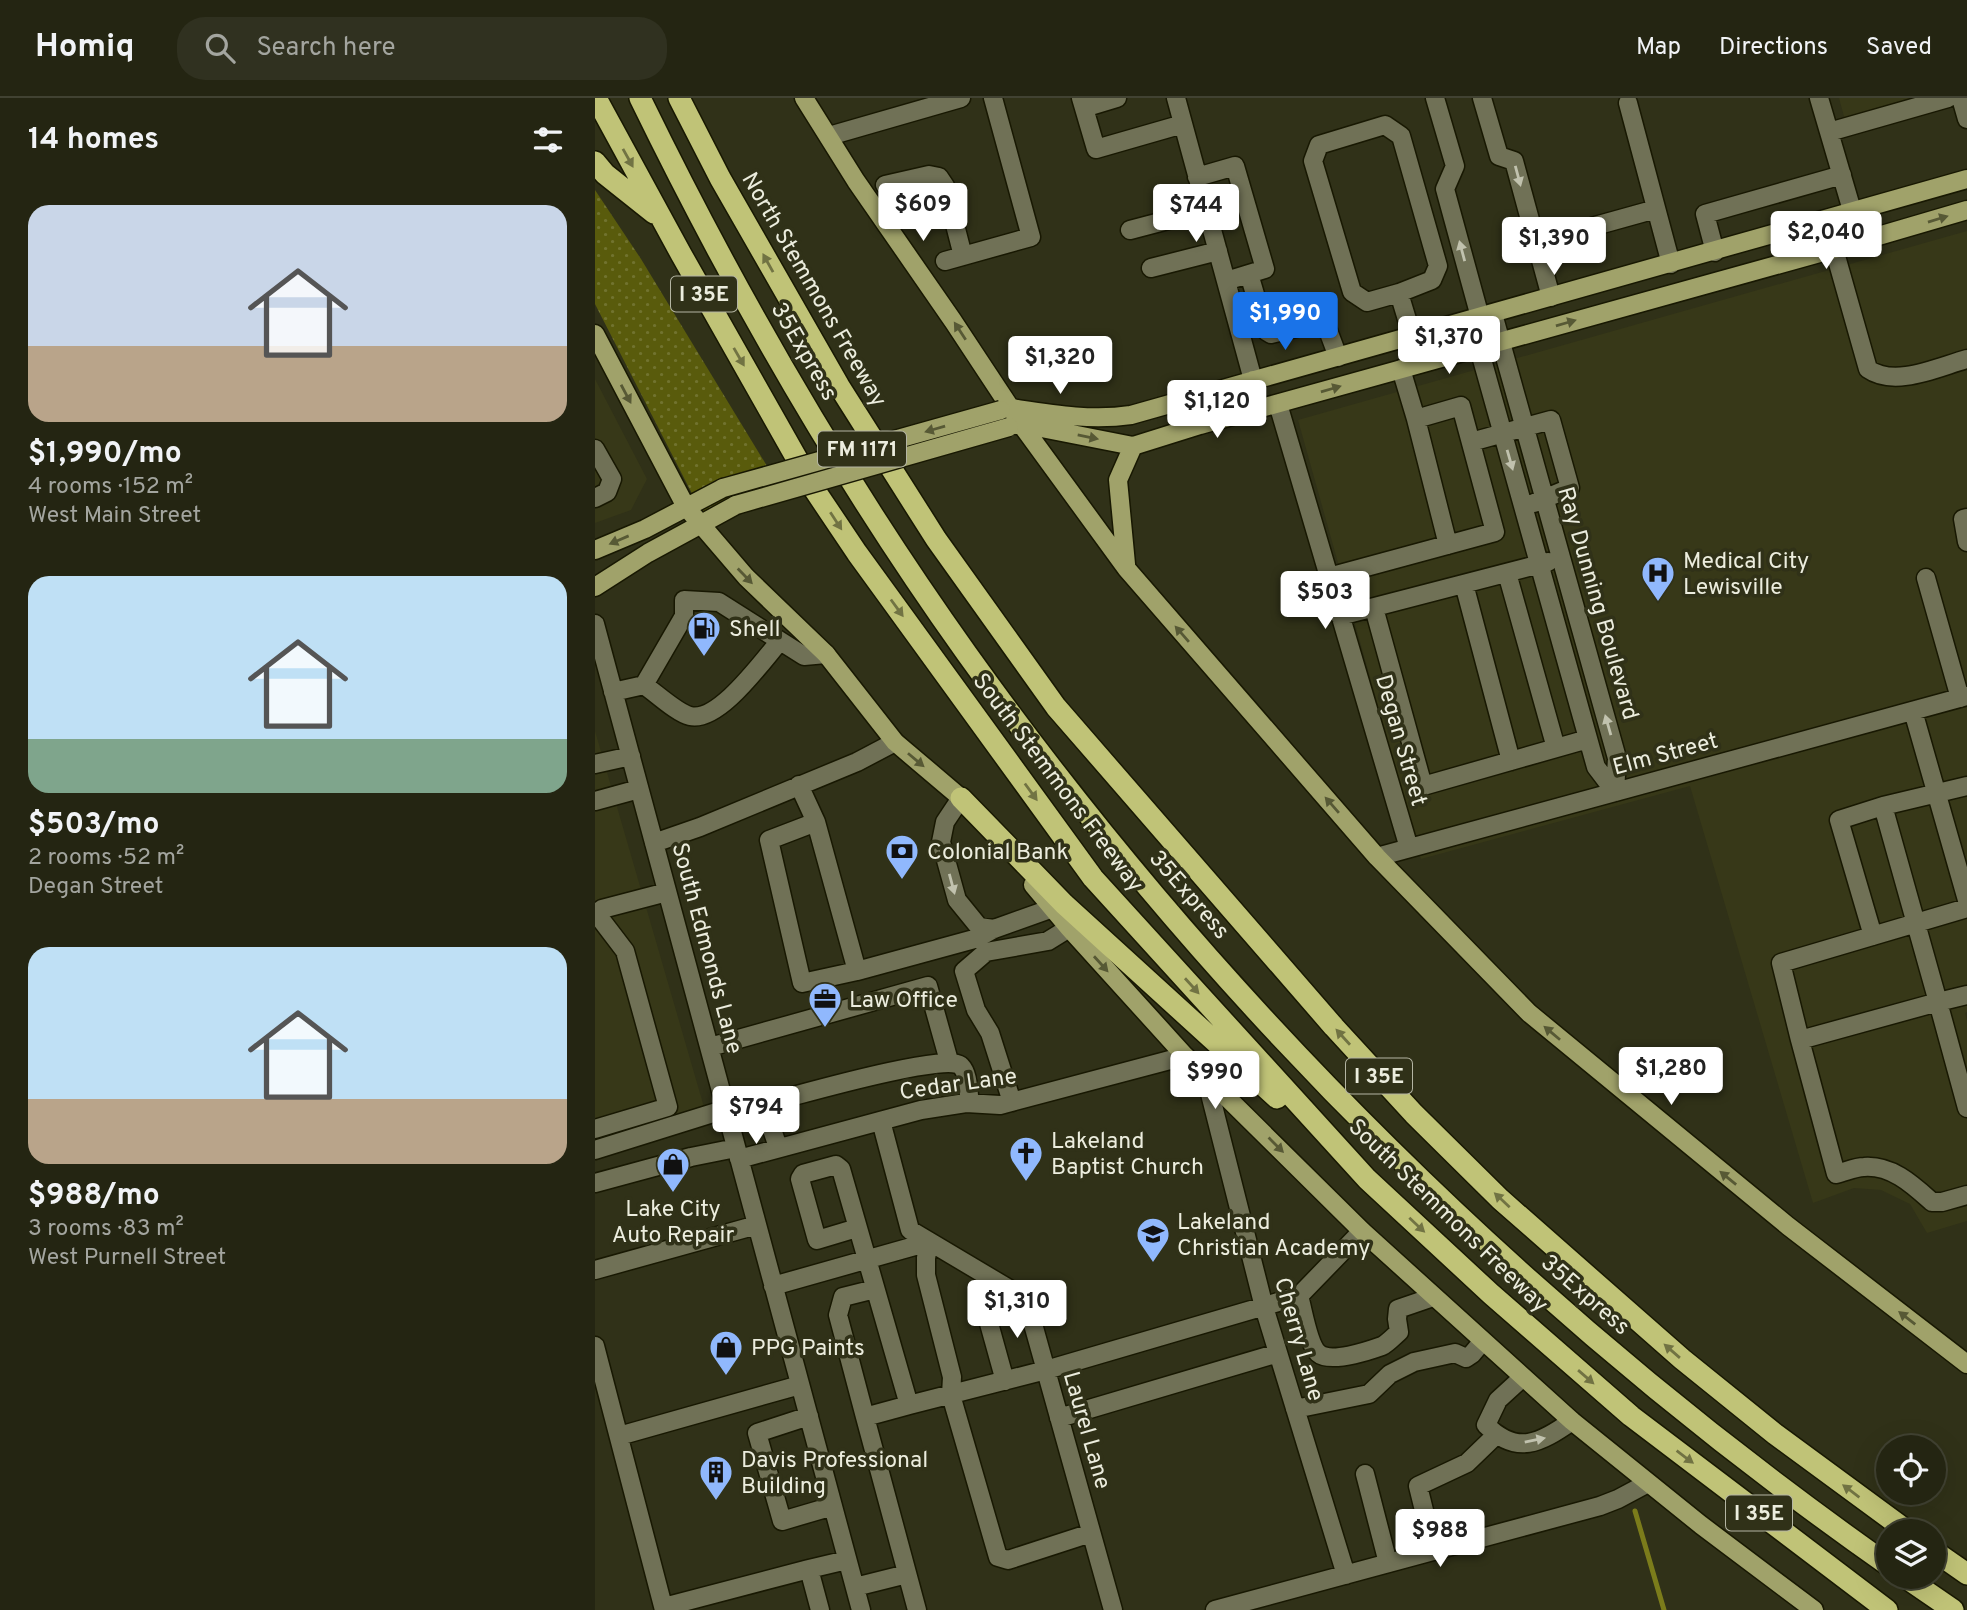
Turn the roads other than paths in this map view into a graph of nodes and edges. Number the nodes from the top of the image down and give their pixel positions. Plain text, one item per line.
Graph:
1 (596, 98) edge
2 (640, 98) edge
3 (679, 98) edge
4 (804, 98) edge
5 (993, 98) edge
6 (1117, 98) edge
7 (1176, 98) edge
8 (1435, 98) edge
9 (1482, 98) edge
10 (1647, 98) edge
11 (1819, 98) edge
12 (1948, 98) edge
13 (1961, 98) edge
14 (957, 99) edge
15 (1628, 101) edge
16 (1082, 103) edge
17 (1967, 119) edge
18 (1183, 124) junction
19 (1829, 132) junction
20 (829, 136) junction
21 (595, 162) edge
22 (1842, 175) junction
23 (1198, 177) junction
24 (1967, 179) edge
25 (884, 185) dead end
26 (1656, 209) junction
27 (1206, 210) junction
28 (1967, 210) edge
29 (1853, 213) junction
30 (662, 220) junction
31 (1130, 230) dead end
32 (1559, 236) dead end
33 (1861, 241) junction
34 (1834, 249) junction
35 (1218, 251) junction
36 (1715, 252) junction
37 (963, 256) junction
38 (945, 261) dead end
39 (1671, 264) junction
40 (1151, 268) dead end
41 (1249, 274) junction
42 (1226, 281) junction
43 (1399, 293) junction
44 (1551, 298) junction
45 (1481, 317) junction
46 (595, 334) edge
47 (1412, 336) junction
48 (1500, 342) junction
49 (1478, 347) junction
50 (1338, 357) junction
51 (1967, 359) edge
52 (602, 365) edge
53 (1401, 369) junction
54 (1253, 380) junction
55 (1278, 404) junction
56 (1006, 409) junction
57 (1416, 419) junction
58 (1200, 425) junction
59 (1015, 426) junction
60 (1524, 428) junction
61 (1502, 434) junction
62 (1471, 442) junction
63 (1133, 446) junction
64 (595, 449) edge
65 (661, 461) junction
66 (595, 498) edge
67 (1545, 500) junction
68 (685, 507) junction
69 (1523, 507) junction
70 (1967, 518) edge
71 (699, 525) junction
72 (645, 529) junction
73 (936, 539) joint
74 (1967, 542) edge
75 (1448, 545) junction
76 (595, 550) edge
77 (1561, 557) junction
78 (1539, 564) junction
79 (1126, 568) junction
80 (1507, 573) junction
81 (1329, 577) junction
82 (1926, 578) dead end
83 (1464, 584) junction
84 (595, 587) edge
85 (1374, 608) junction
86 (1340, 616) junction
87 (1579, 622) junction
88 (595, 624) edge
89 (1557, 628) junction
90 (780, 640) junction
91 (826, 654) junction
92 (644, 685) junction
93 (614, 692) junction
94 (1599, 695) junction
95 (1964, 697) edge
96 (1577, 702) junction
97 (1913, 711) junction
98 (1588, 739) junction
99 (895, 742) junction
100 (1556, 748) junction
101 (631, 756) junction
102 (1511, 761) junction
103 (595, 764) edge
104 (799, 785) junction
105 (1967, 786) edge
106 (639, 789) junction
107 (1615, 792) junction
108 (1937, 795) junction
109 (961, 798) junction
110 (595, 801) edge
111 (1883, 806) junction
112 (816, 822) junction
113 (654, 843) junction
114 (1409, 848) junction
115 (1377, 857) junction
116 (667, 892) junction
117 (1967, 900) edge
118 (1059, 906) junction
119 (1967, 908) edge
120 (596, 913) edge
121 (1915, 923) junction
122 (1069, 928) junction
123 (993, 929) junction
124 (1873, 936) junction
125 (856, 971) junction
126 (1967, 995) edge
127 (1938, 1002) junction
128 (1800, 1041) junction
129 (710, 1047) junction
130 (1185, 1056) junction
131 (949, 1062) junction
132 (1205, 1074) junction
133 (1012, 1102) junction
134 (970, 1103) junction
135 (1967, 1108) edge
136 (726, 1109) junction
137 (881, 1121) junction
138 (595, 1129) edge
139 (778, 1148) junction
140 (595, 1150) edge
141 (738, 1153) junction
142 (1367, 1179) junction
143 (595, 1183) edge
144 (1967, 1195) edge
145 (757, 1225) junction
146 (857, 1228) dead end
147 (1362, 1231) junction
148 (929, 1242) junction
149 (866, 1259) junction
150 (595, 1270) edge
151 (988, 1277) junction
152 (773, 1286) junction
153 (875, 1289) junction
154 (1299, 1296) junction
155 (1433, 1297) junction
156 (1264, 1307) junction
157 (1482, 1342) junction
158 (595, 1346) edge
159 (1278, 1353) junction
160 (1967, 1364) edge
161 (1046, 1370) junction
162 (1523, 1377) junction
163 (1005, 1381) junction
164 (800, 1385) junction
165 (951, 1395) junction
166 (909, 1405) junction
167 (1295, 1409) junction
168 (809, 1416) junction
169 (865, 1417) junction
170 (1059, 1418) junction
171 (1571, 1421) junction
172 (1496, 1435) junction
173 (619, 1436) junction
174 (1365, 1474) dead end
175 (1648, 1483) junction
176 (833, 1506) junction
177 (1891, 1519) edge
178 (1091, 1533) junction
179 (1434, 1551) junction
180 (1876, 1556) edge
181 (1946, 1559) edge
182 (847, 1560) junction
183 (1388, 1563) junction
184 (809, 1569) junction
185 (907, 1574) junction
186 (1967, 1574) edge
187 (1346, 1575) junction
188 (855, 1587) junction
189 (1922, 1589) edge
190 (664, 1608) edge
191 (820, 1610) edge
192 (860, 1610) edge
193 (917, 1610) edge
194 (1113, 1610) edge
195 (1215, 1610) edge
196 (1814, 1610) edge
197 (1887, 1610) edge
198 (1953, 1610) edge

1 -> 30 highway, I 35E
2 - 180 highway, 35Express
73 -> 3 highway, North Stemmons Freeway / I 35E
4 - 20 main road
5 - 37 street
6 - 16 street
7 - 18 street
45 -> 8 street
9 -> 44 street
10 - 15 street
11 - 19 street
12 - 19 street
13 - 17 street
14 - 20 street
15 - 26 street
16 - 18 street
18 - 23 street
19 - 22 street
56 -> 20 main road
21 - 30 highway
22 - 29 street
22 - 36 street
23 - 27 street
23 - 41 street
24 - 29 main road
25 - 37 street
26 - 32 street
26 - 39 street
27 - 31 street
27 - 35 street
33 -> 28 main road
29 - 33 street
29 - 36 main road
30 -> 142 highway, South Stemmons Freeway / I 35E
33 - 34 main road
48 -> 34 main road
34 - 51 street
35 - 40 street
35 - 42 street
36 - 39 main road
37 - 38 street
39 - 44 main road
41 - 42 street
41 - 50 street
42 - 54 street
43 - 43 street
43 - 47 street
44 - 45 main road
45 - 47 main road
45 - 48 street, Ray Dunning Boulevard
45 - 49 street, Ray Dunning Boulevard
46 - 52 main road
47 - 50 main road
48 - 49 main road
48 - 60 street, Ray Dunning Boulevard
49 - 53 main road
49 - 61 street, Ray Dunning Boulevard
50 - 54 main road
52 -> 65 main road
55 -> 53 main road
53 - 57 street
54 - 56 main road
54 - 58 main road
55 - 58 main road
55 - 81 street, Degan Street
56 - 59 main road
56 -> 68 main road, FM 1171, bridge
57 - 62 street
57 - 75 street
58 - 63 main road
59 -> 63 main road
59 - 71 main road, FM 1171, bridge
59 - 79 main road
60 - 61 street
60 - 67 street, Ray Dunning Boulevard
60 - 67 street
61 - 62 street
61 -> 69 street, Ray Dunning Boulevard
62 - 75 street
63 - 79 main road
64 - 66 street
65 - 68 main road
65 - 72 main road
67 - 69 street
67 - 77 street, Ray Dunning Boulevard
68 - 71 main road
68 - 72 main road, FM 1171
69 - 78 street, Ray Dunning Boulevard
70 - 74 street
71 - 84 main road, FM 1171
71 -> 91 main road
72 -> 76 main road, FM 1171
177 -> 73 highway, South Stemmons Freeway / I 35E
75 - 81 street
77 - 78 street
77 - 87 street, Ray Dunning Boulevard
78 - 80 street
78 - 89 street, Ray Dunning Boulevard
115 -> 79 main road
80 - 83 street
80 - 100 street
81 - 86 street, Degan Street
82 - 95 street
83 - 85 street
83 - 102 street
85 - 86 street
85 - 102 street
86 - 114 street, Degan Street
87 - 89 street
87 - 94 street, Ray Dunning Boulevard
88 - 93 street, South Edmonds Lane
89 - 96 street, Ray Dunning Boulevard
90 - 91 street
90 - 92 street
90 - 92 street
91 - 99 main road
92 - 93 street
93 - 101 street, South Edmonds Lane
94 - 96 street
107 -> 94 street, Ray Dunning Boulevard
95 - 97 street, Elm Street
96 - 98 street, Ray Dunning Boulevard
97 - 107 street, Elm Street
97 - 108 street
98 - 100 street
98 - 107 street, Ray Dunning Boulevard
99 - 104 street
99 -> 109 main road
100 - 102 street
101 - 103 street
101 - 106 street, South Edmonds Lane
104 - 112 street
104 - 113 street
105 - 108 street
106 - 110 street
106 - 113 street, South Edmonds Lane
107 - 114 street, Elm Street
108 - 111 street
108 - 117 street
109 - 118 highway
109 -> 123 street
111 - 121 street
111 - 124 street
112 - 125 street
112 - 125 street
113 - 116 street, South Edmonds Lane
114 - 115 street, Elm Street
160 -> 115 main road
116 - 120 street
116 - 129 street, South Edmonds Lane
118 - 122 main road
118 - 123 street
118 - 142 highway
119 - 121 street
120 - 138 street
121 - 124 street
121 - 127 street
122 -> 130 main road
122 - 133 street
123 - 125 street
124 - 128 street
126 - 127 street
127 - 128 street
127 - 135 street
128 - 144 street
129 - 131 street
129 - 136 street, South Edmonds Lane
130 - 132 main road
130 - 133 street, Cedar Lane
131 - 134 street
131 - 139 street
132 -> 147 main road
132 - 156 street, Cherry Lane
133 - 134 street, Cedar Lane
134 - 137 street, Cedar Lane
136 - 140 street
136 - 141 street, South Edmonds Lane
137 - 139 street, Cedar Lane
137 - 148 street, Laurel Lane
139 - 141 street, Cedar Lane
141 - 143 street, Cedar Lane
141 - 145 street, South Edmonds Lane
142 -> 197 highway, South Stemmons Freeway / I 35E
145 - 150 street
145 - 152 street, South Edmonds Lane
146 - 149 street
147 - 154 street
147 - 155 main road
148 - 149 street
148 - 151 street, Laurel Lane
148 - 165 street
149 - 152 street
149 - 153 street
151 - 161 street, Laurel Lane
151 - 163 street
152 - 164 street, South Edmonds Lane
153 - 166 street
153 - 169 street
154 - 155 street
154 - 156 street
155 - 157 main road
156 - 159 street, Cherry Lane
156 - 161 street
157 - 162 main road
157 - 167 street
158 - 173 street
159 - 167 street, Cherry Lane
159 - 170 street
161 - 163 street
161 - 170 street, Laurel Lane
162 - 171 main road
162 - 172 street
163 - 165 street
164 - 168 street, South Edmonds Lane
164 - 173 street
165 - 166 street
165 - 178 street
166 - 169 street
167 - 187 street, Cherry Lane
168 - 176 street, South Edmonds Lane
168 - 176 street
169 - 185 street
170 - 178 street, Laurel Lane
172 -> 171 street
171 - 175 main road
172 - 179 street
173 - 190 street
174 - 183 street
175 - 179 street
175 - 196 main road
176 - 182 street, South Edmonds Lane
178 - 194 street, Laurel Lane
179 - 183 street
181 - 186 highway
182 - 184 street
182 - 188 street, South Edmonds Lane
183 - 187 street
184 - 190 street
184 - 191 street
185 - 188 street
185 - 193 street
187 - 195 street
188 - 192 street, South Edmonds Lane
189 - 198 highway

